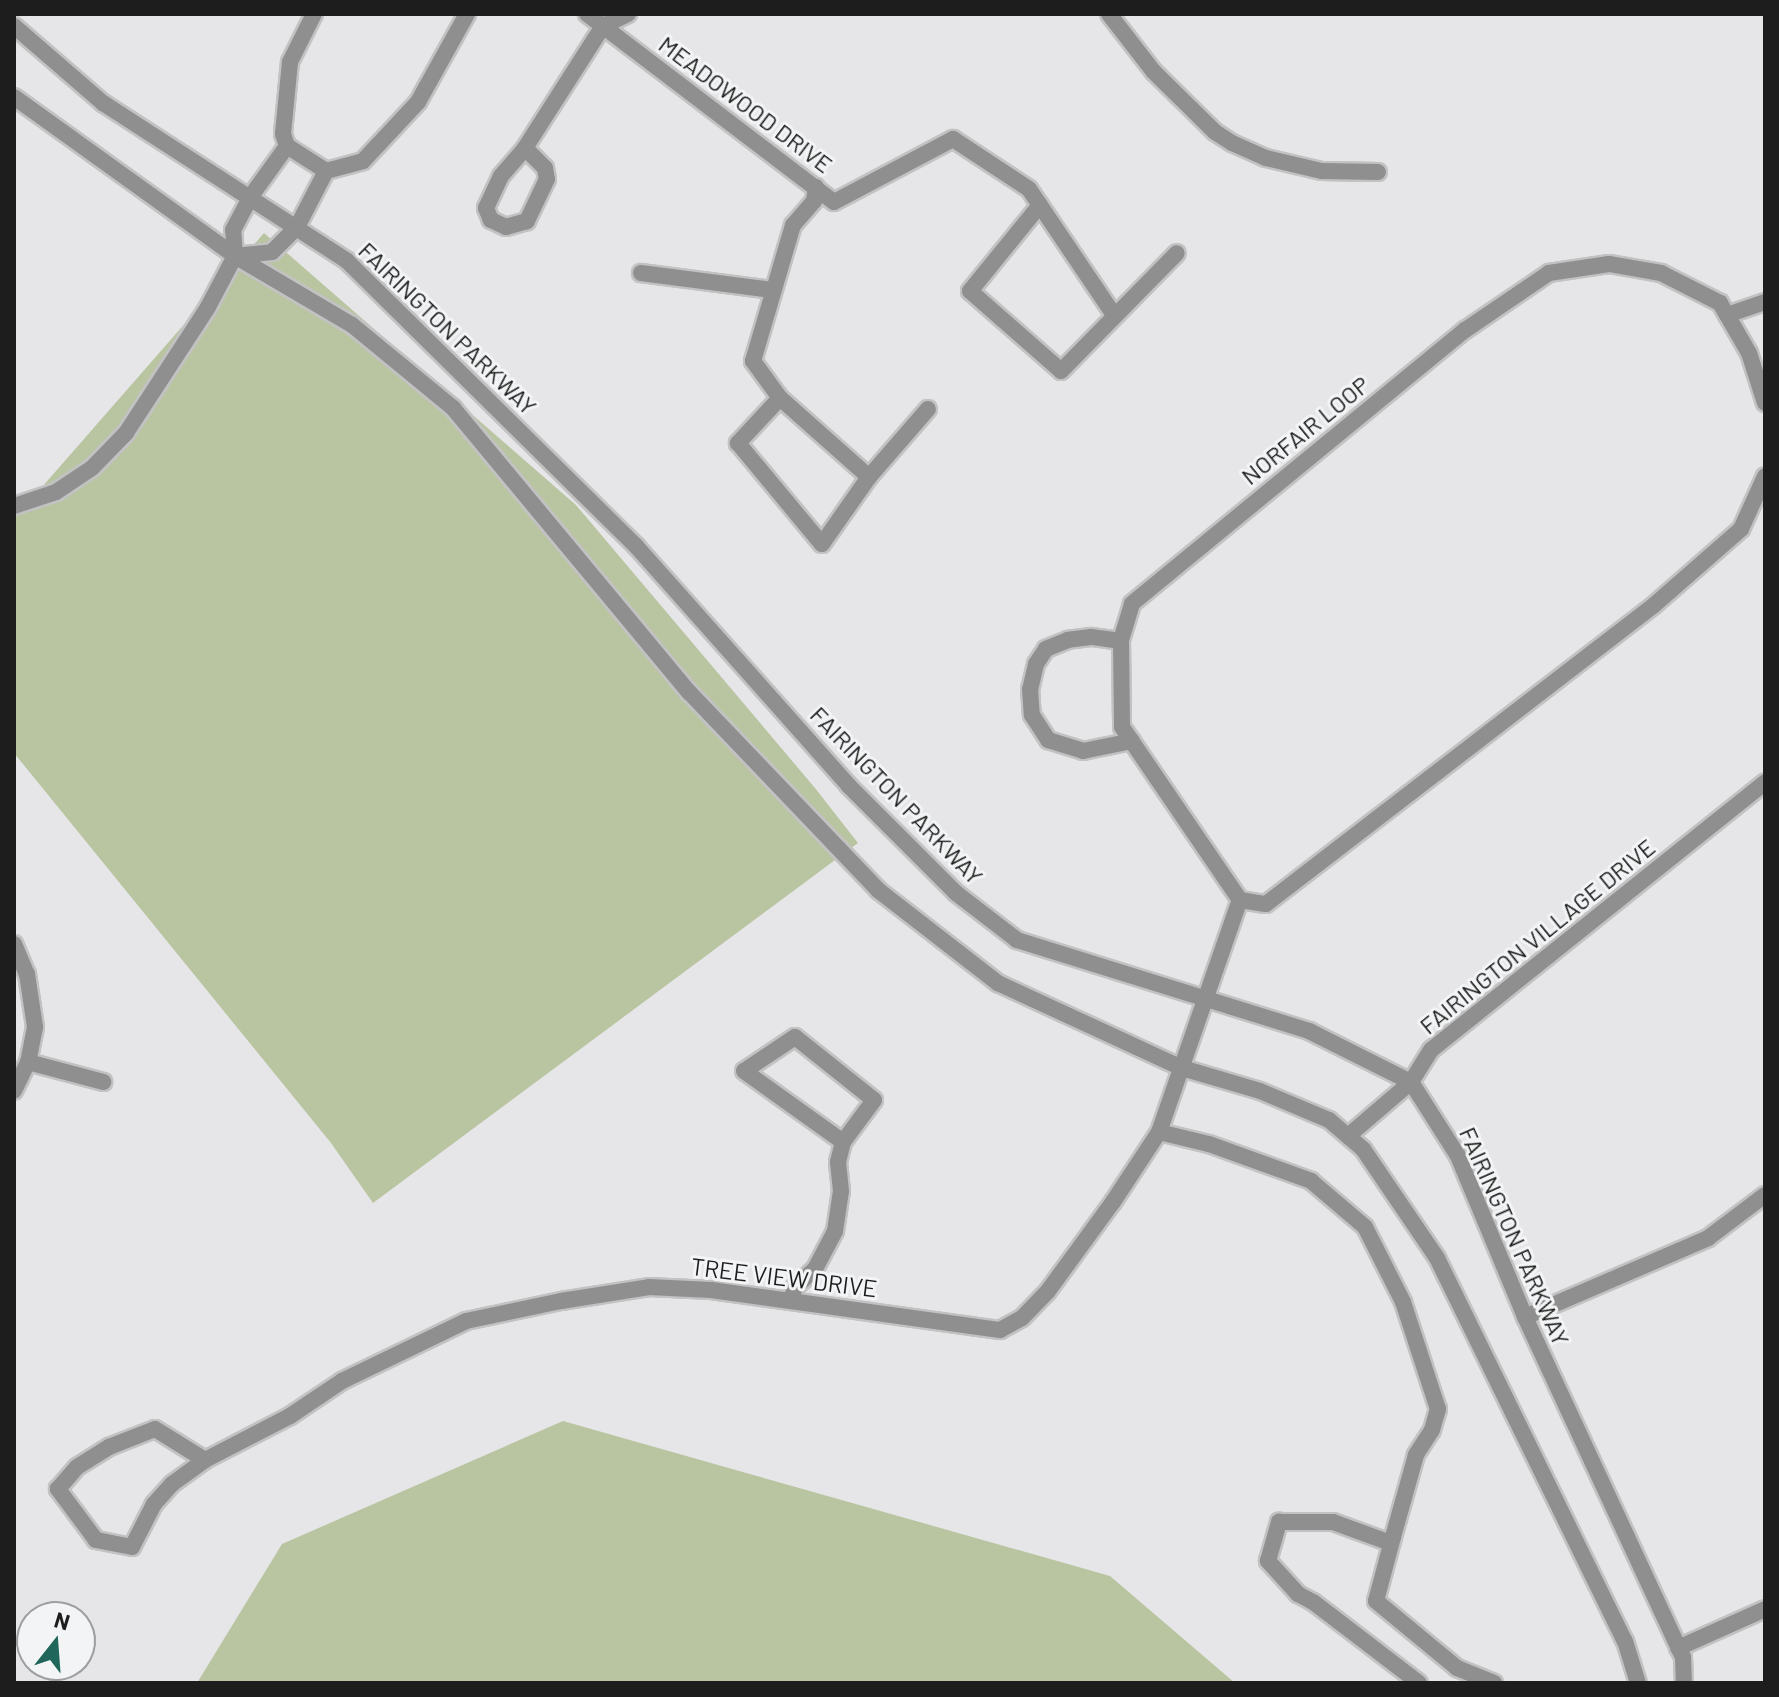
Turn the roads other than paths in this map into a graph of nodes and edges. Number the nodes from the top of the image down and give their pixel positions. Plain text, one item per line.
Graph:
1 (314, 14) edge
2 (467, 14) edge
3 (587, 14) edge
4 (628, 14) edge
5 (1109, 14) edge
6 (14, 26) edge
7 (603, 26) junction
8 (14, 97) edge
9 (287, 146) junction
10 (525, 148) junction
11 (326, 171) junction
12 (1378, 172) dead end
13 (816, 187) junction
14 (251, 196) junction
15 (1040, 205) junction
16 (297, 227) junction
17 (1177, 253) dead end
18 (235, 256) junction
19 (641, 273) dead end
20 (772, 290) junction
21 (1765, 302) edge
22 (1114, 315) junction
23 (1727, 315) junction
24 (780, 398) junction
25 (1765, 403) edge
26 (928, 409) dead end
27 (1765, 476) edge
28 (869, 477) junction
29 (14, 506) edge
30 (1121, 641) junction
31 (1132, 741) junction
32 (1765, 782) edge
33 (1240, 900) junction
34 (14, 944) edge
35 (1203, 1001) junction
36 (28, 1062) junction
37 (1182, 1068) junction
38 (103, 1082) dead end
39 (1411, 1082) junction
40 (14, 1091) edge
41 (1159, 1132) junction
42 (1348, 1136) junction
43 (843, 1142) junction
44 (1765, 1195) edge
45 (791, 1300) junction
46 (1525, 1317) junction
47 (205, 1460) junction
48 (1393, 1537) junction
49 (1765, 1609) edge
50 (1678, 1648) junction
51 (1419, 1683) edge
52 (1494, 1683) edge
53 (1638, 1683) edge
54 (1684, 1683) edge

1 - 9 street
2 - 11 street
3 - 7 street, MEADOWOOD DRIVE
4 - 7 street
5 - 12 street
6 - 14 street, FAIRINGTON PARKWAY
7 - 10 street
7 - 13 street, MEADOWOOD DRIVE
8 - 18 street
9 - 11 street
9 - 14 street
10 - 10 street
11 - 16 street
13 - 15 street, MEADOWOOD DRIVE
13 - 20 street
14 - 16 street, FAIRINGTON PARKWAY
14 - 18 street
15 - 22 street
15 - 22 street
16 - 18 street
16 - 35 street, FAIRINGTON PARKWAY
17 - 22 street
18 - 29 street
18 - 37 street
19 - 20 street
20 - 24 street
21 - 23 street
23 - 25 street, NORFAIR LOOP
23 - 30 street, NORFAIR LOOP
24 - 28 street
24 - 28 street
26 - 28 street
27 - 33 street
30 - 31 street, NORFAIR LOOP
30 - 31 street
31 - 33 street, NORFAIR LOOP
32 - 39 street, FAIRINGTON VILLAGE DRIVE
33 - 35 street
34 - 36 street
35 - 37 street, TREE VIEW DRIVE
35 - 39 street, FAIRINGTON PARKWAY
36 - 38 street
36 - 40 street
37 - 41 street, TREE VIEW DRIVE
37 - 42 street
39 - 42 street, FAIRINGTON VILLAGE DRIVE
39 - 46 street, FAIRINGTON PARKWAY
41 - 45 street, TREE VIEW DRIVE
41 - 48 street
42 - 53 street
43 - 43 street
43 - 45 street
44 - 46 street
45 - 47 street, TREE VIEW DRIVE
46 - 50 street, FAIRINGTON PARKWAY
47 - 47 street, TREE VIEW DRIVE
48 - 51 street
48 - 52 street
49 - 50 street
50 - 54 street, FAIRINGTON PARKWAY

